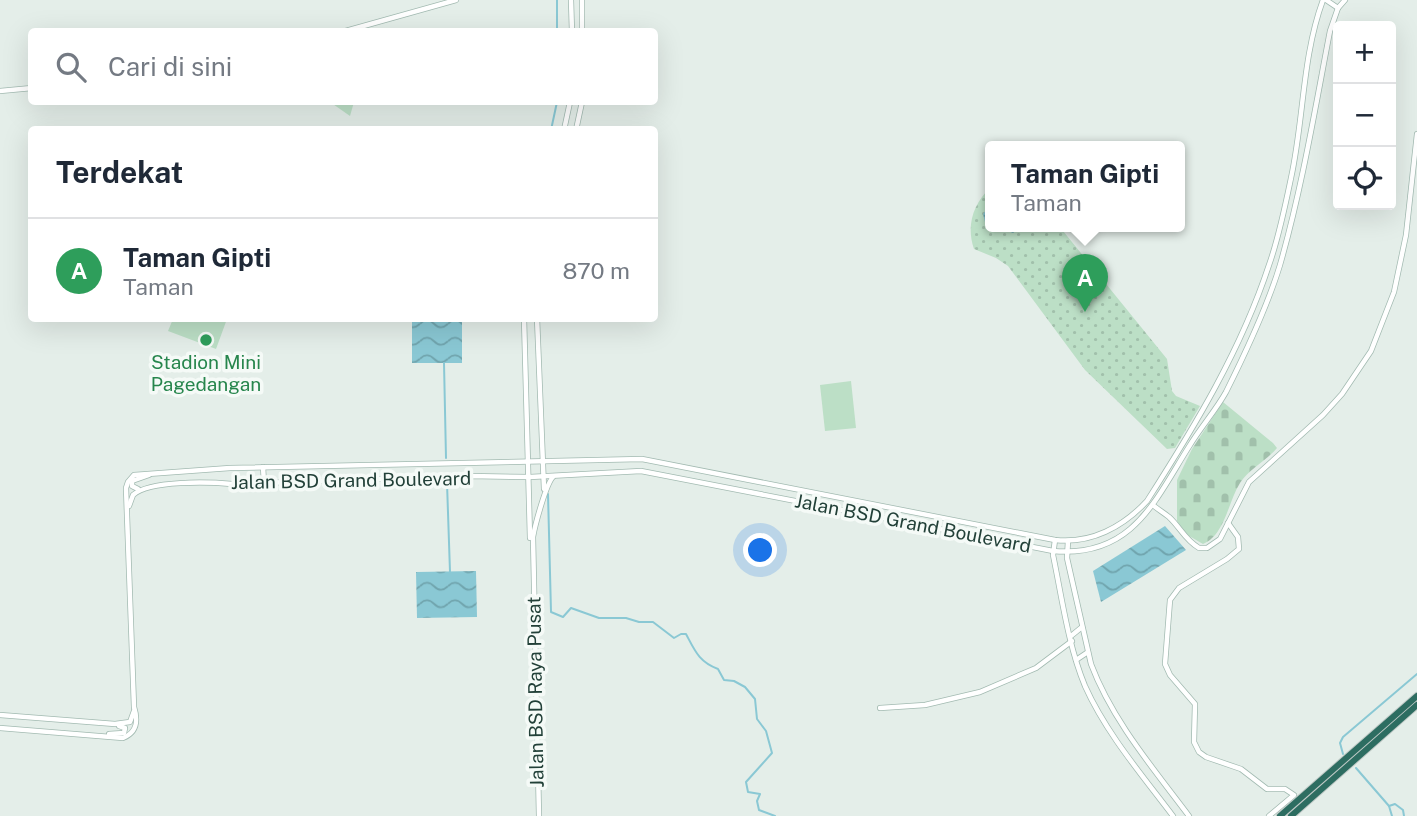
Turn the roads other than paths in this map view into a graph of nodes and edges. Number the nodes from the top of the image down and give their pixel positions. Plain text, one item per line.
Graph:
1 (456, 0) edge
2 (571, 0) edge
3 (582, 0) edge
4 (1325, 0) edge
5 (1345, 0) edge
6 (1338, 8) junction
7 (356, 28) edge
8 (572, 28) edge
9 (582, 28) edge
10 (28, 88) edge
11 (0, 91) edge
12 (569, 105) edge
13 (581, 105) edge
14 (565, 126) edge
15 (577, 126) edge
16 (1417, 134) edge
17 (1290, 185) junction
18 (1299, 187) junction
19 (1270, 262) junction
20 (1279, 266) junction
21 (524, 322) edge
22 (537, 322) edge
23 (528, 448) junction
24 (542, 448) junction
25 (542, 461) junction
26 (559, 461) junction
27 (514, 462) junction
28 (529, 462) junction
29 (262, 467) junction
30 (159, 472) junction
31 (560, 476) junction
32 (513, 477) junction
33 (530, 477) junction
34 (544, 477) junction
35 (264, 483) junction
36 (142, 488) junction
37 (811, 491) junction
38 (531, 493) junction
39 (545, 495) junction
40 (809, 502) junction
41 (1154, 506) junction
42 (128, 512) junction
43 (1228, 523) junction
44 (1055, 540) junction
45 (1068, 541) junction
46 (1053, 551) junction
47 (1067, 552) junction
48 (532, 567) junction
49 (1082, 628) junction
50 (1071, 638) junction
51 (1088, 652) junction
52 (1076, 660) junction
53 (1417, 696) edge
54 (1417, 706) edge
55 (134, 707) junction
56 (880, 708) dead end
57 (0, 715) edge
58 (114, 724) junction
59 (0, 728) edge
60 (85, 735) junction
61 (1179, 803) junction
62 (1168, 809) junction
63 (538, 816) edge
64 (1173, 816) edge
65 (1189, 816) edge
66 (1269, 816) edge
67 (1280, 816) edge
68 (1291, 816) edge

1 - 7 main road
2 - 8 main road
3 - 9 main road
4 - 6 main road
4 - 17 main road, Jalan BSD Grand Boulevard
5 - 6 main road, Jalan BSD Grand Boulevard
6 - 18 main road, Jalan BSD Grand Boulevard
10 - 11 main road
12 - 14 main road
13 - 15 main road
16 - 43 main road
17 - 18 main road
17 - 19 main road, Jalan BSD Grand Boulevard
18 - 20 main road, Jalan BSD Grand Boulevard
19 - 20 main road
19 - 45 main road, Jalan BSD Grand Boulevard
20 - 41 main road, Jalan BSD Grand Boulevard
21 - 23 main road
22 - 24 main road
23 - 27 main road
23 - 28 main road
24 - 25 main road
24 - 26 main road
25 - 26 main road, Jalan BSD Grand Boulevard
25 - 28 main road, Jalan BSD Grand Boulevard
25 - 34 main road
26 - 37 main road, Jalan BSD Grand Boulevard
27 - 28 main road, Jalan BSD Grand Boulevard
27 - 29 main road, Jalan BSD Grand Boulevard
28 - 33 main road
29 - 30 main road, Jalan BSD Grand Boulevard
29 - 35 main road
30 - 36 main road
30 - 42 main road, Jalan BSD Grand Boulevard
31 - 34 main road, Jalan BSD Grand Boulevard
31 - 39 main road
31 - 40 main road, Jalan BSD Grand Boulevard
32 - 33 main road, Jalan BSD Grand Boulevard
32 - 35 main road, Jalan BSD Grand Boulevard
32 - 38 main road
33 - 34 main road, Jalan BSD Grand Boulevard
33 - 38 main road
34 - 39 main road
35 - 36 main road, Jalan BSD Grand Boulevard
36 - 42 main road
37 - 40 main road
37 - 44 main road, Jalan BSD Grand Boulevard
38 - 48 main road
39 - 48 main road
40 - 46 main road, Jalan BSD Grand Boulevard
41 - 43 main road
41 - 47 main road, Jalan BSD Grand Boulevard
42 - 55 main road
43 - 66 main road
44 - 45 main road, Jalan BSD Grand Boulevard
44 - 46 main road
45 - 47 main road
46 - 47 main road, Jalan BSD Grand Boulevard
46 - 50 main road
47 - 49 main road
48 - 63 main road, Jalan BSD Raya Pusat
49 - 50 main road
49 - 51 main road
50 - 52 main road
50 - 56 main road
51 - 52 main road
51 - 61 main road
52 - 62 main road
53 - 67 highway
54 - 68 highway
55 - 58 main road
55 - 60 main road
57 - 58 main road
58 - 60 main road
59 - 60 main road
61 - 62 main road
61 - 65 main road
62 - 64 main road

